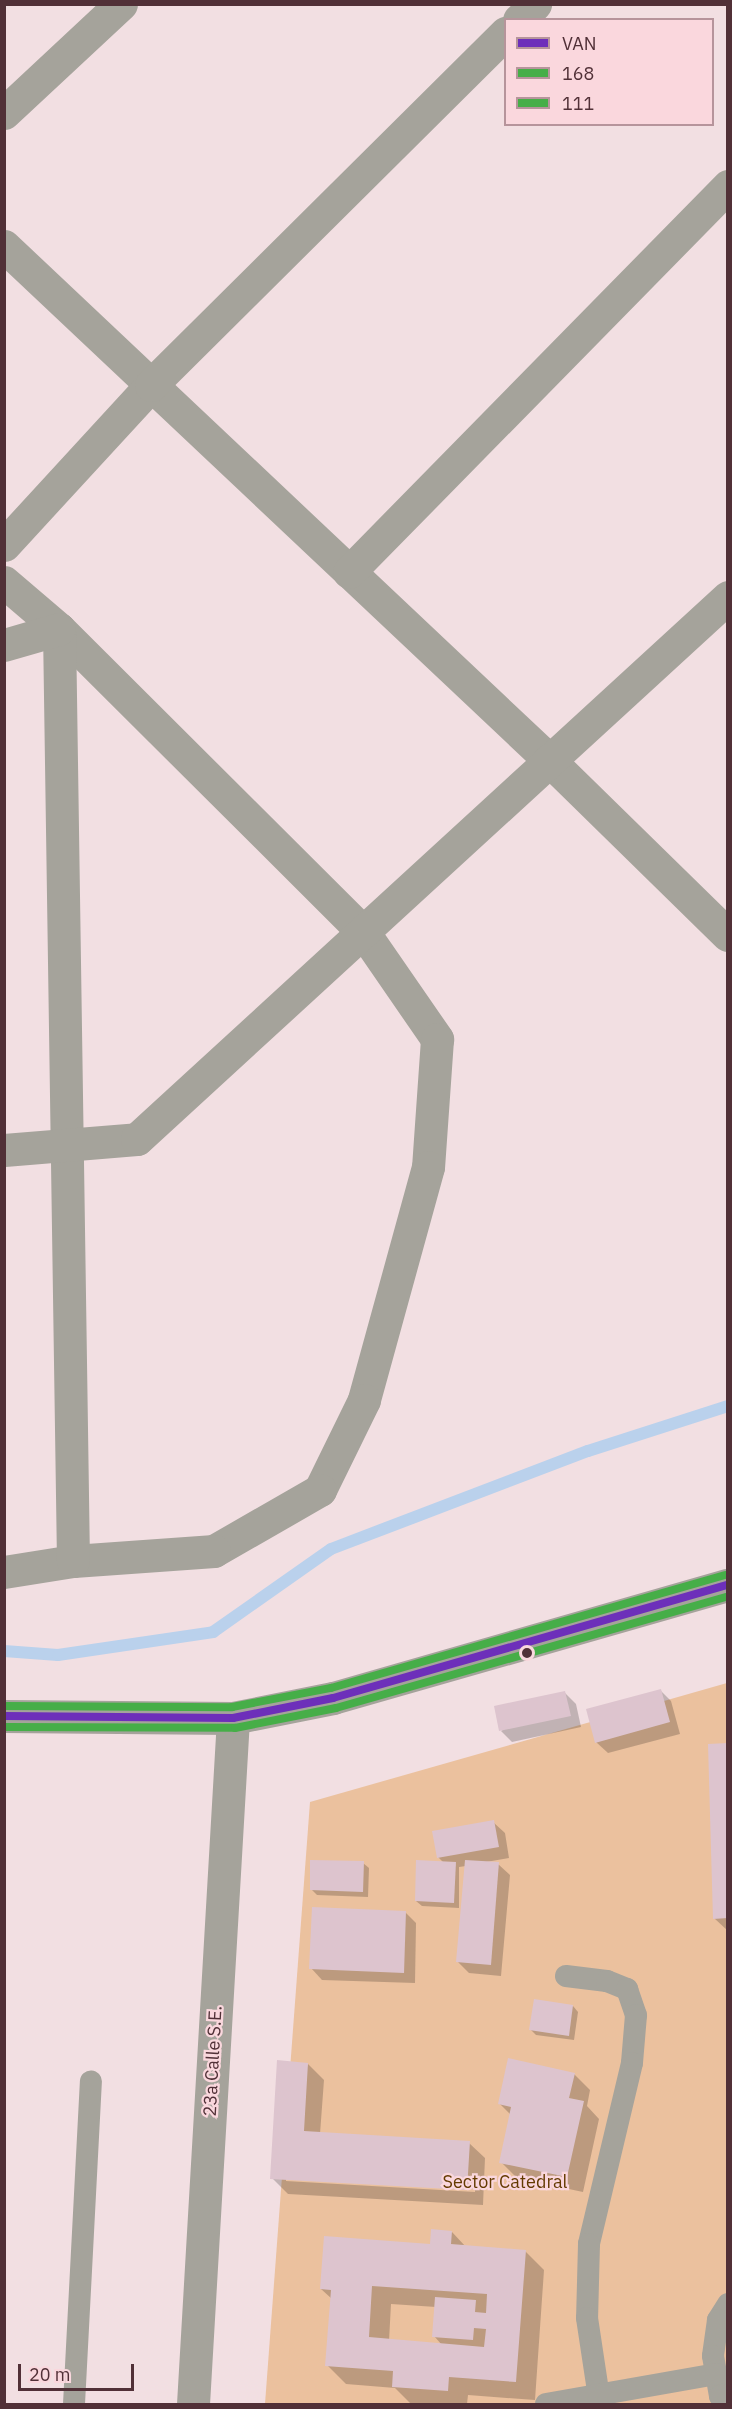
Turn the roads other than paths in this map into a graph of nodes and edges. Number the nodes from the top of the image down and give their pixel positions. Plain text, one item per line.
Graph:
1 (121, 4) edge
2 (535, 4) edge
3 (521, 18) edge
4 (504, 35) edge
5 (4, 113) edge
6 (728, 186) edge
7 (4, 246) edge
8 (151, 385) junction
9 (4, 545) edge
10 (349, 572) junction
11 (4, 582) edge
12 (728, 597) edge
13 (59, 629) junction
14 (4, 645) edge
15 (549, 760) junction
16 (364, 933) junction
17 (728, 935) edge
18 (65, 1146) junction
19 (4, 1150) edge
20 (73, 1561) junction
21 (4, 1572) edge
22 (728, 1585) edge
23 (4, 1716) edge
24 (233, 1718) junction
25 (566, 1976) dead end
26 (91, 2081) dead end
27 (728, 2304) edge
28 (716, 2374) junction
29 (598, 2399) edge
30 (74, 2404) edge
31 (193, 2404) edge
32 (546, 2404) edge
33 (728, 2404) edge

1 - 5 street
2 - 3 street
4 - 8 street
6 - 10 street
7 - 8 street
8 - 9 street
8 - 10 street
10 - 15 street
11 - 13 street
12 - 15 street
13 - 14 street
13 - 16 street
13 - 18 street
15 - 16 street
15 - 17 street
16 - 18 street
16 - 20 street
18 - 19 street
18 - 20 street
20 - 21 street
22 - 24 street
23 - 24 street
24 - 31 street, 23a Calle S.E.
25 - 29 lane
26 - 30 lane
27 - 28 lane
28 - 29 lane
28 - 33 lane
29 - 32 lane

